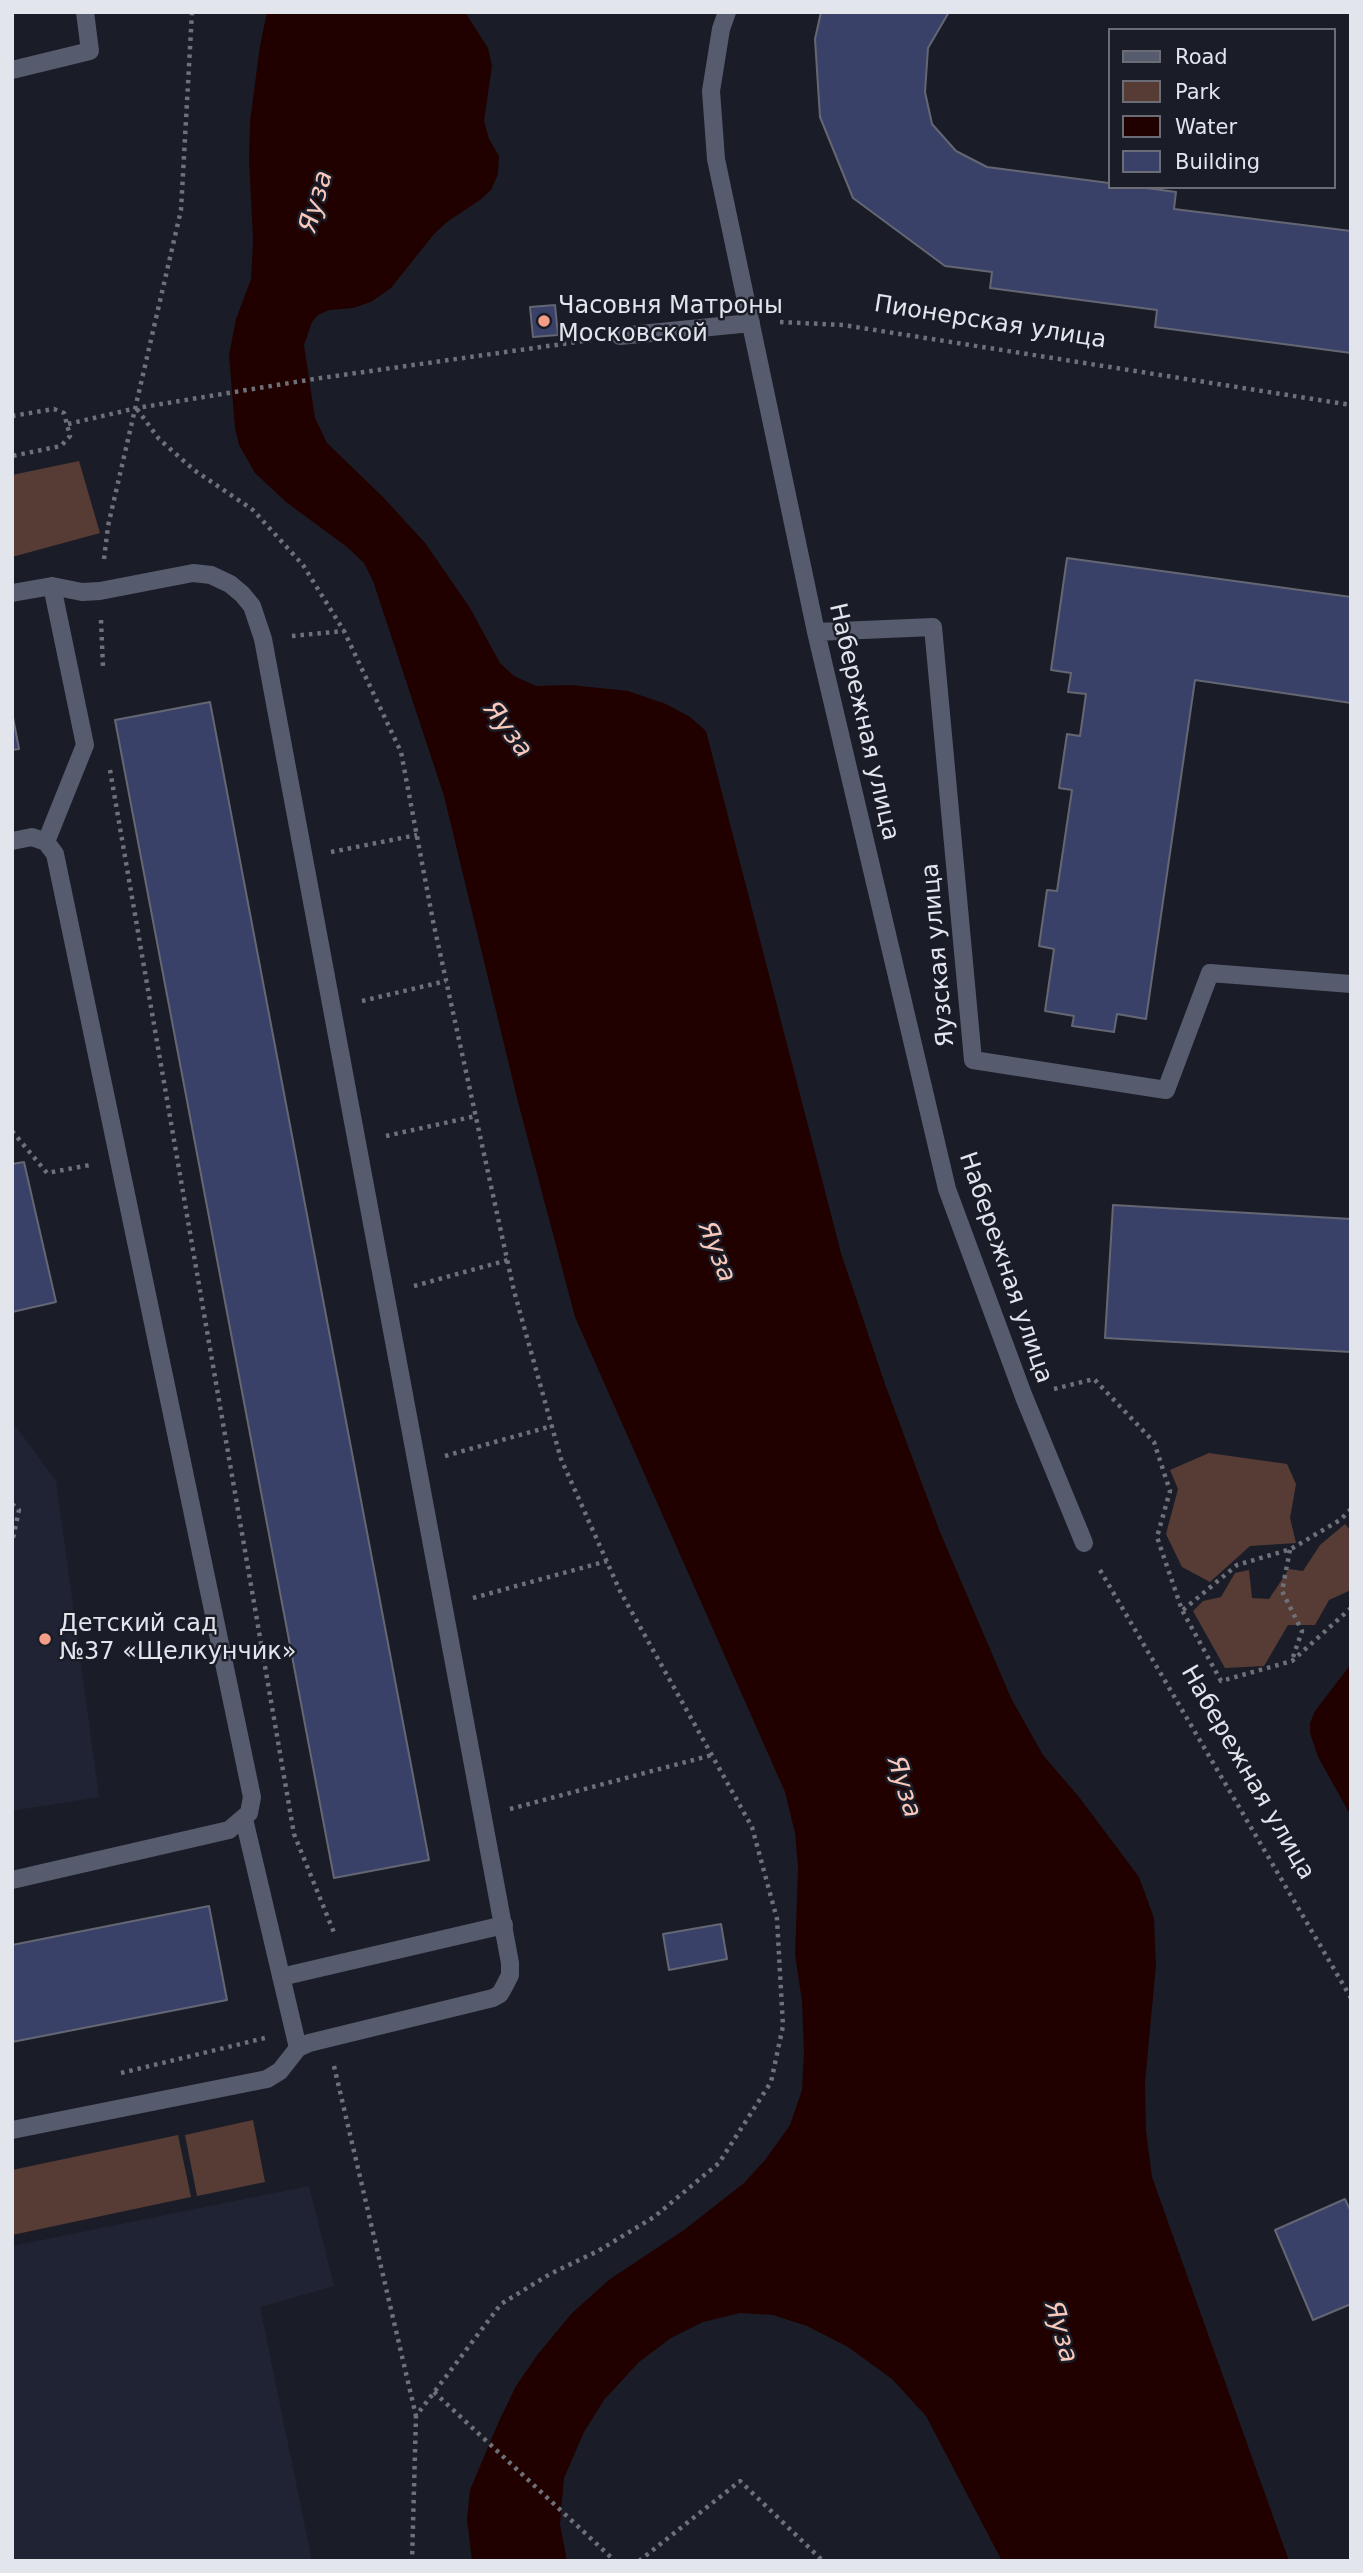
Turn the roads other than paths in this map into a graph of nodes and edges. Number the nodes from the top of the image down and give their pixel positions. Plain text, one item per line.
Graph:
1 (85, 12) edge
2 (727, 12) edge
3 (12, 70) edge
4 (751, 323) junction
5 (620, 336) road end
6 (52, 586) junction
7 (12, 593) edge
8 (816, 632) junction
9 (12, 841) edge
10 (46, 842) junction
11 (1351, 984) edge
12 (1084, 1543) road end
13 (244, 1819) junction
14 (12, 1880) edge
15 (504, 1925) junction
16 (281, 1977) junction
17 (298, 2048) junction
18 (12, 2130) edge

1 - 3 street
2 - 4 street, Набережная улица
4 - 5 street
4 - 8 street, Набережная улица
6 - 7 street
6 - 10 street
6 - 15 street
8 - 11 street, Яузская улица
8 - 12 street, Набережная улица
9 - 10 street
10 - 13 street
13 - 14 street
13 - 16 street
15 - 16 street
15 - 17 street
16 - 17 street
17 - 18 street

